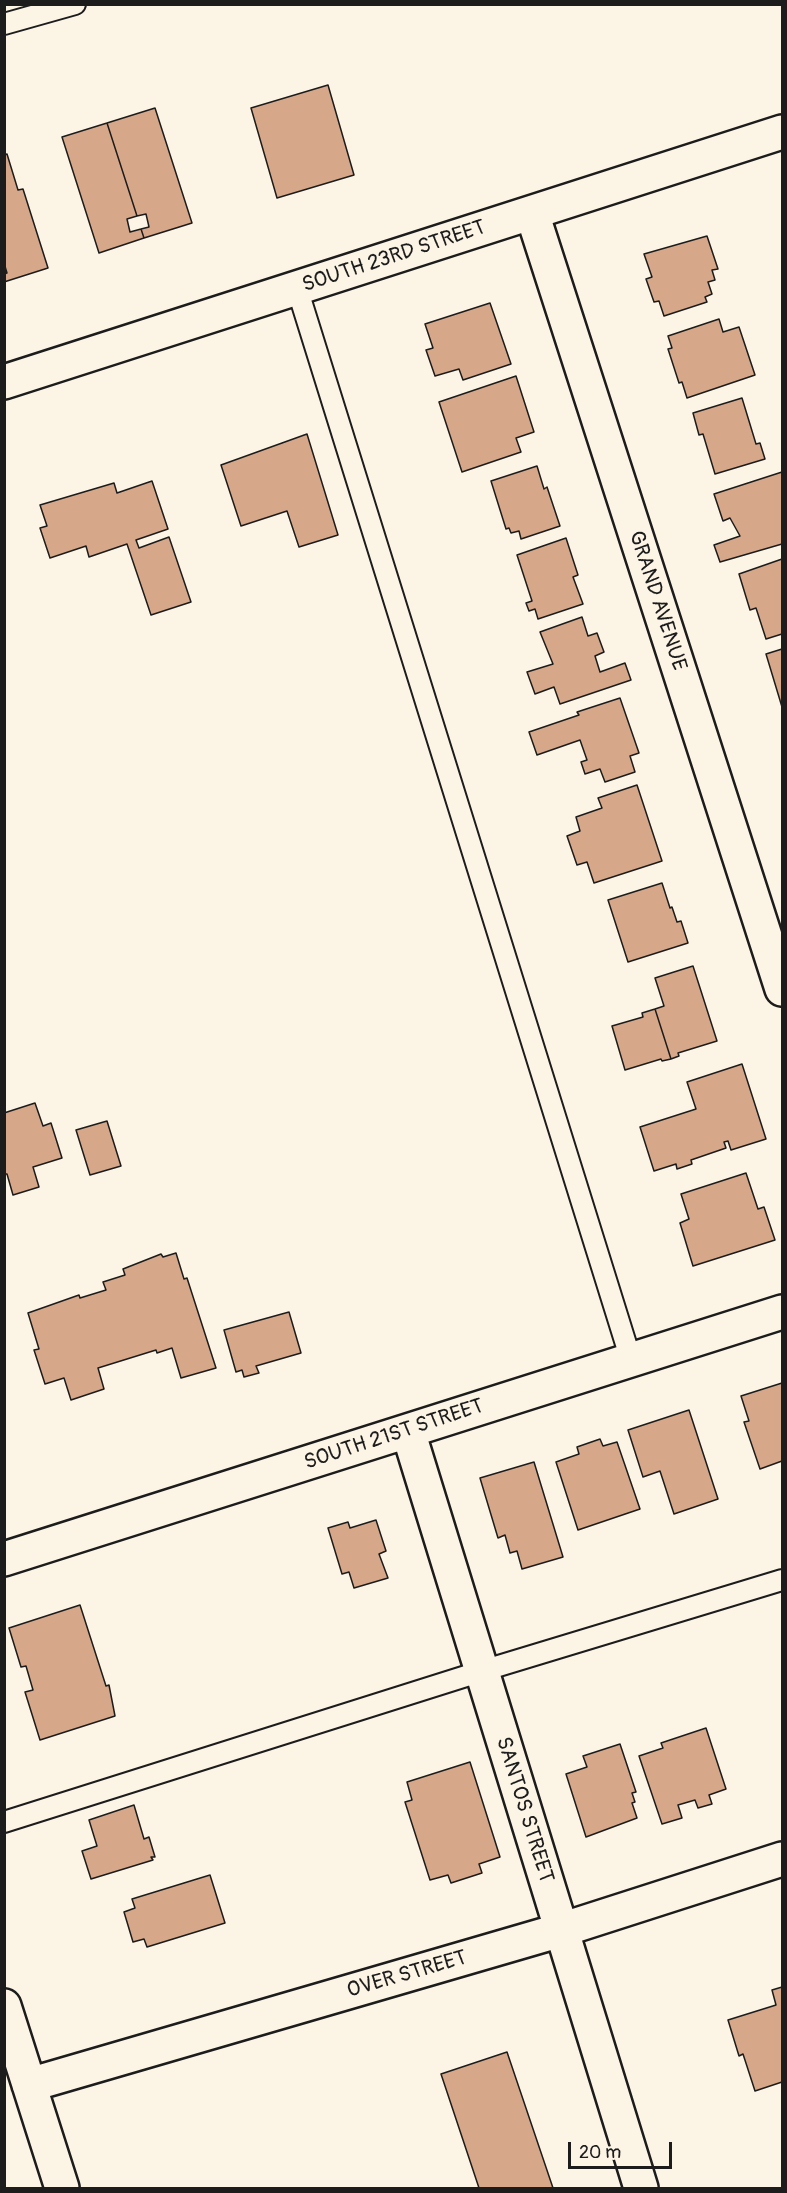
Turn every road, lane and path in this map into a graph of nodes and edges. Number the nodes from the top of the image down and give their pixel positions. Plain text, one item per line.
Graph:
1 (75, 4) edge
2 (4, 24) edge
3 (783, 132) edge
4 (532, 213) junction
5 (297, 288) junction
6 (4, 382) edge
7 (783, 989) edge
8 (783, 1312) edge
9 (631, 1360) junction
10 (408, 1431) junction
11 (4, 1559) edge
12 (783, 1580) edge
13 (482, 1671) junction
14 (4, 1822) edge
15 (783, 1859) edge
16 (561, 1929) junction
17 (4, 2006) edge
18 (29, 2085) junction
19 (62, 2188) edge
20 (640, 2188) edge

1 - 2 lane
3 - 4 street, SOUTH 23RD STREET
4 - 5 street, SOUTH 23RD STREET
4 - 7 street, GRAND AVENUE
5 - 6 street, SOUTH 23RD STREET
5 - 9 lane
8 - 9 street, SOUTH 21ST STREET
9 - 10 street, SOUTH 21ST STREET
10 - 11 street, SOUTH 21ST STREET
10 - 13 street, SANTOS STREET
12 - 13 lane
13 - 14 lane
13 - 16 street, SANTOS STREET
15 - 16 street, OVER STREET
16 - 18 street, OVER STREET
16 - 20 street, SANTOS STREET
17 - 18 street
18 - 19 street

